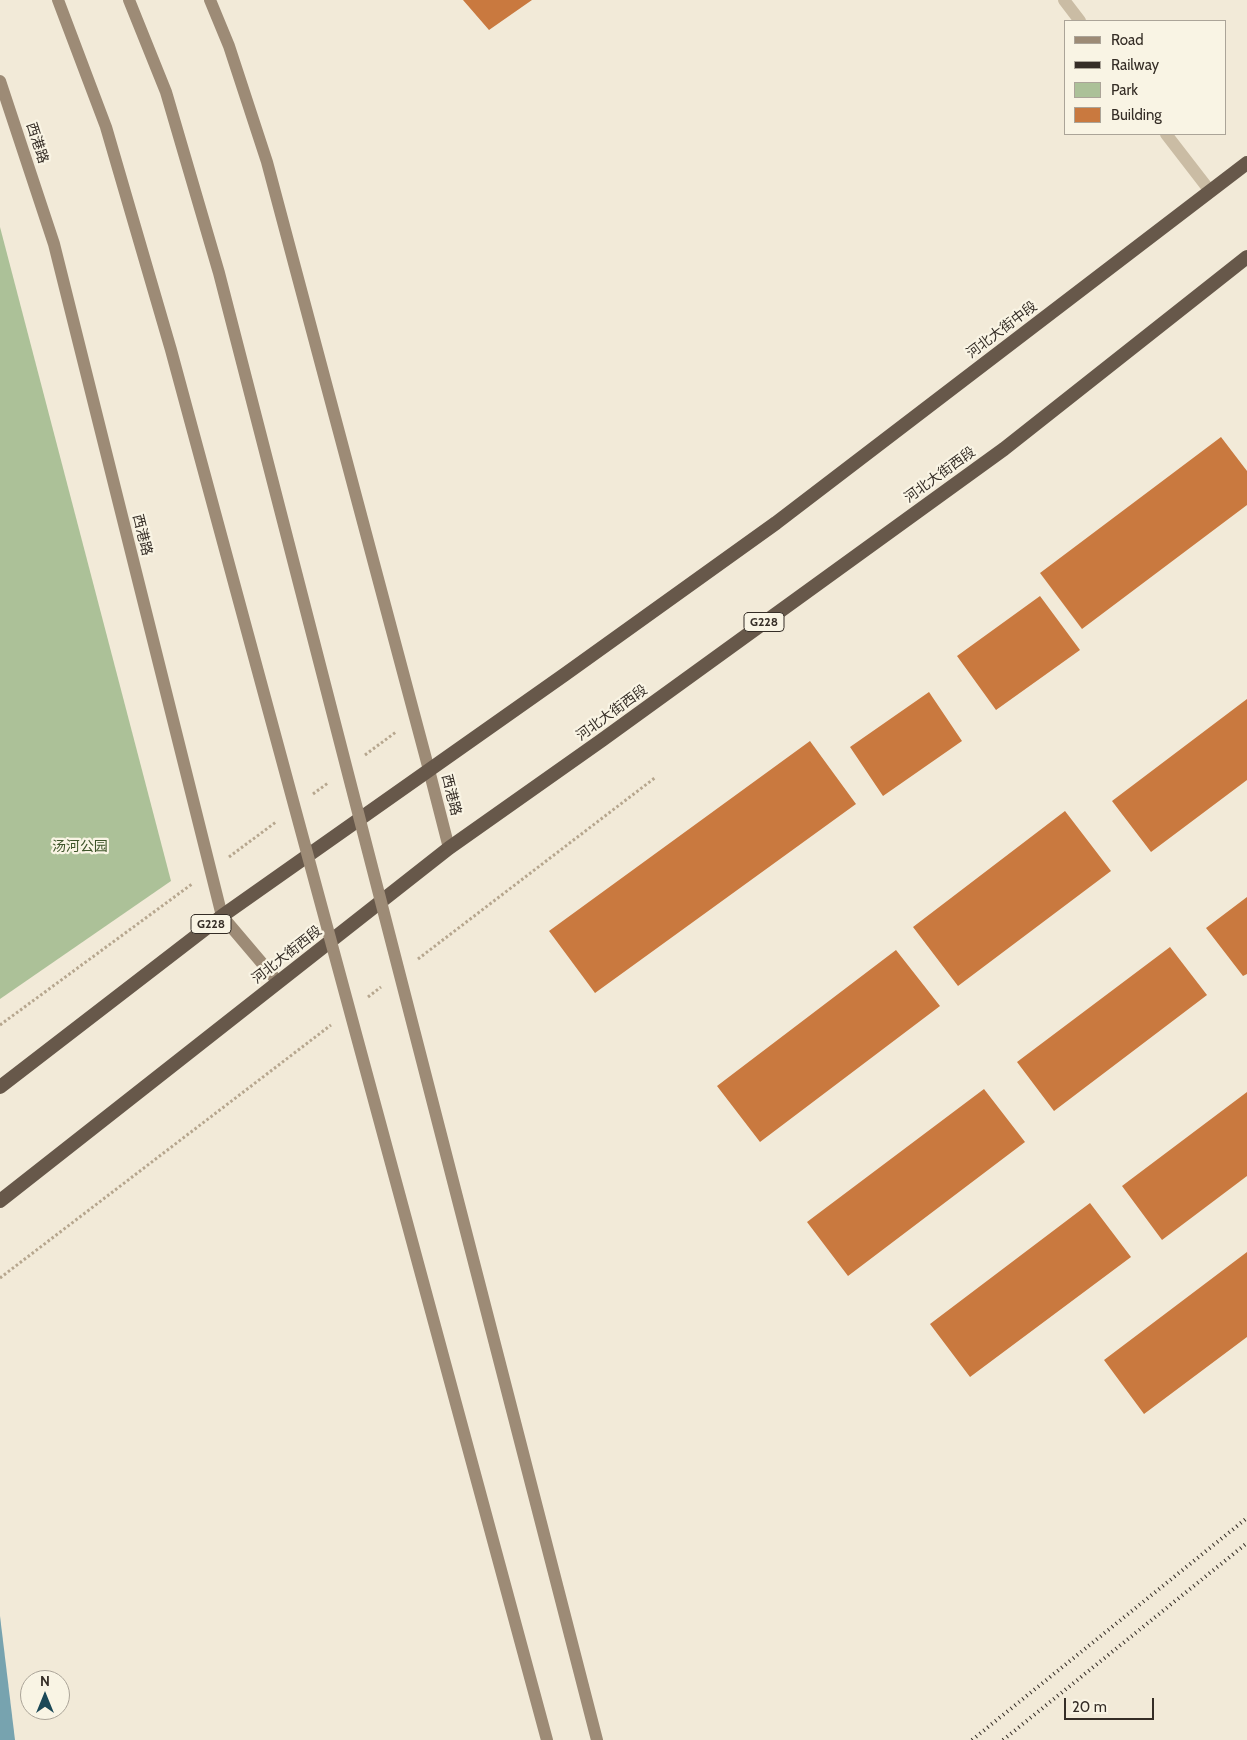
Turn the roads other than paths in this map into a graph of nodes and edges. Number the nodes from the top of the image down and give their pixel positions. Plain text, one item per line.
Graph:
1 (58, 0) edge
2 (129, 0) edge
3 (210, 0) edge
4 (1064, 0) edge
5 (1079, 20) edge
6 (0, 81) edge
7 (1167, 135) edge
8 (1247, 163) edge
9 (1210, 191) junction
10 (1247, 257) edge
11 (429, 770) junction
12 (449, 848) junction
13 (222, 916) junction
14 (278, 982) junction
15 (0, 1087) edge
16 (0, 1201) edge
17 (547, 1740) edge
18 (597, 1740) edge

1 - 17 main road, bridge
2 - 18 main road, bridge
3 - 11 main road, 西港路
4 - 5 street
6 - 13 main road, 西港路
7 - 9 street
8 - 9 highway, 河北大街中段 / G228
9 - 11 highway, 河北大街中段 / G228
10 - 12 highway, 河北大街西段 / G228
11 - 12 main road, 西港路
11 - 13 highway, G228
12 - 14 highway, 河北大街西段 / G228
13 - 14 main road, 西港路
13 - 15 highway, G228
14 - 16 highway, 河北大街西段 / G228

